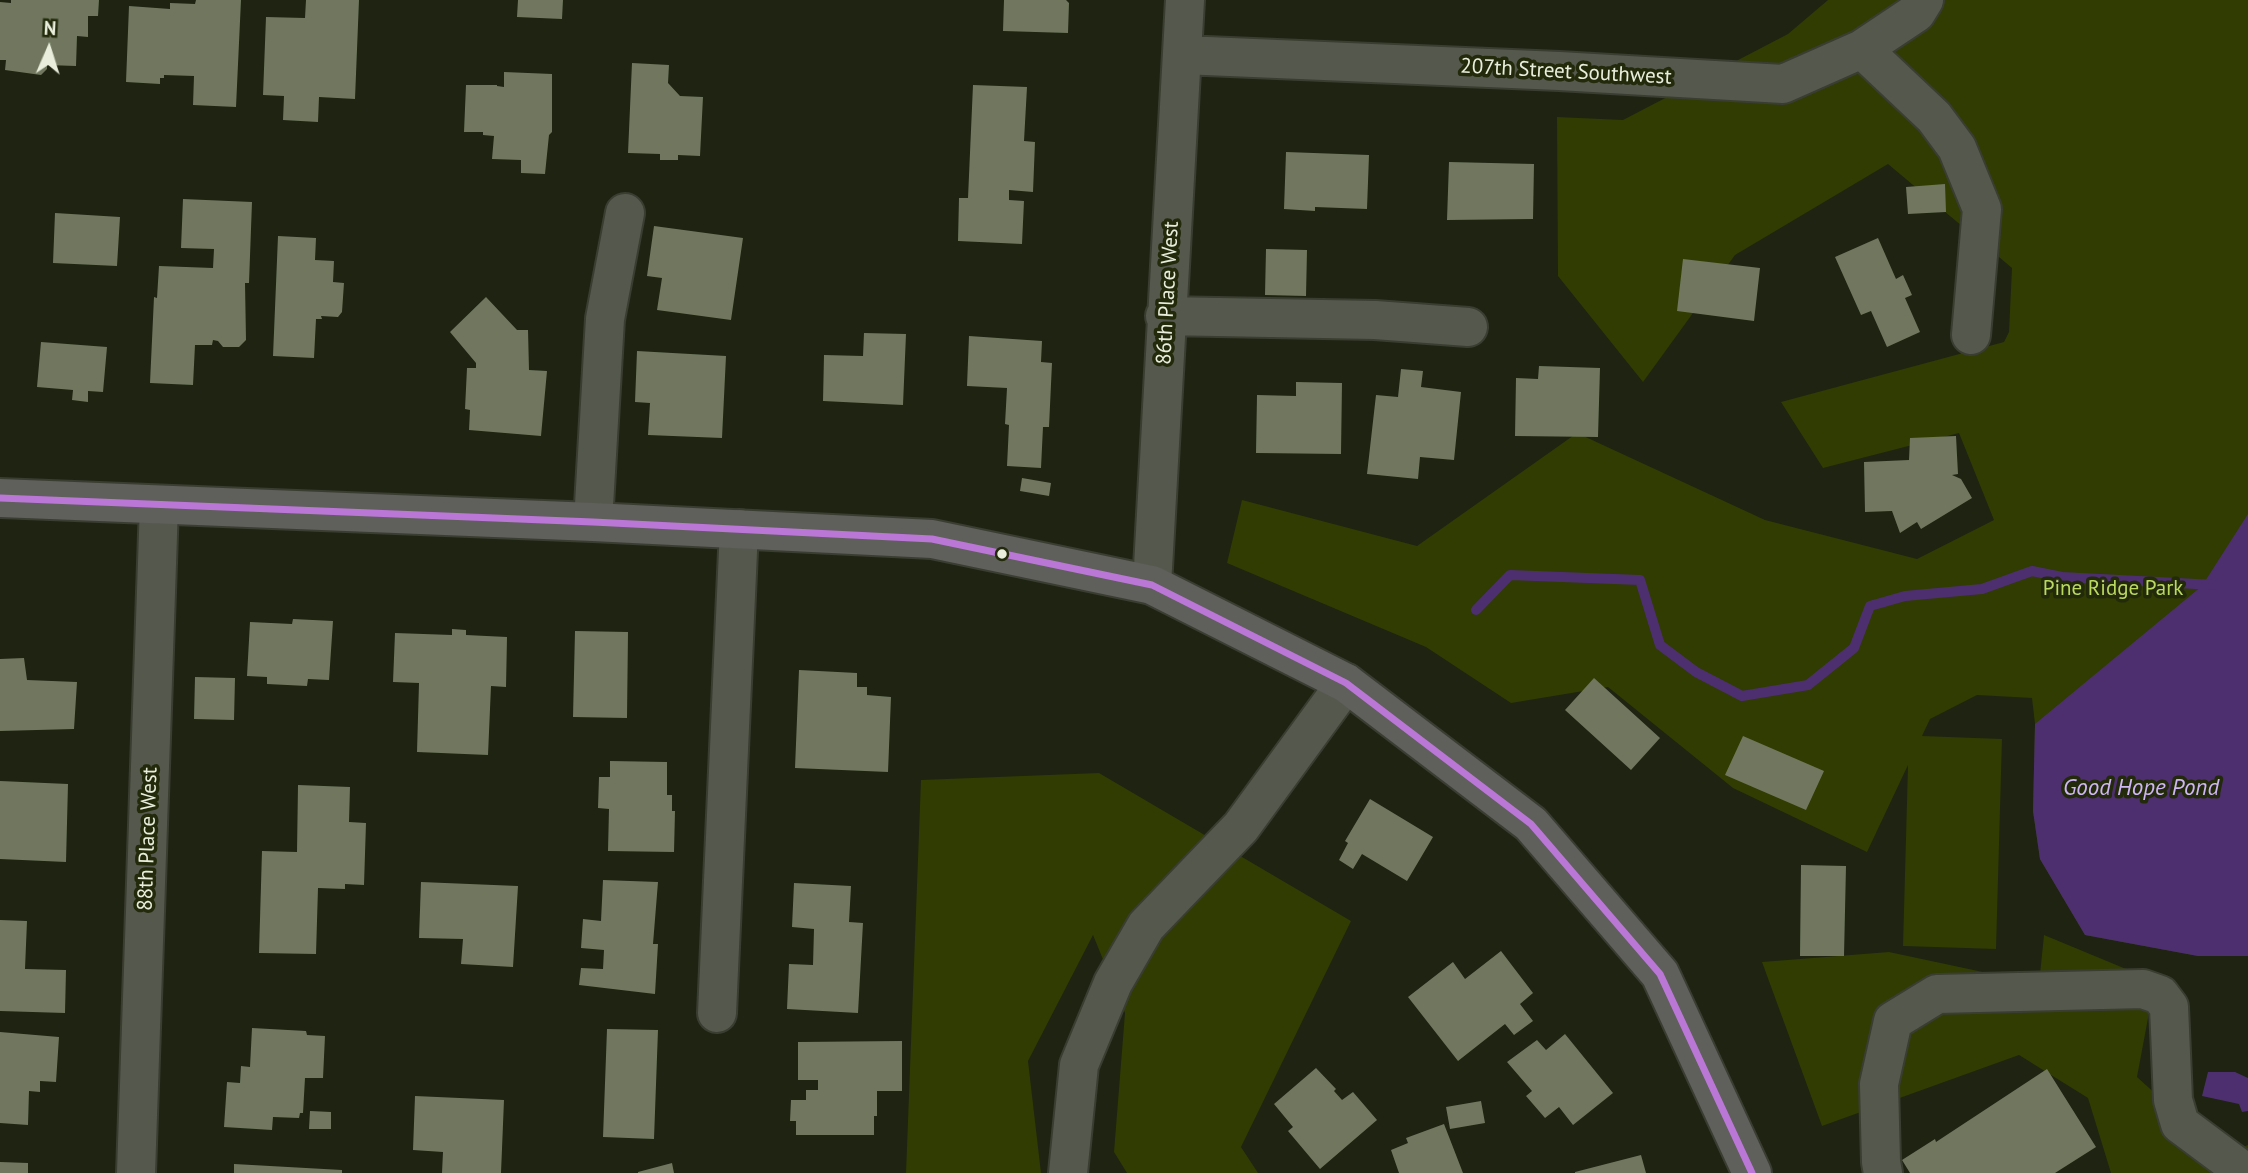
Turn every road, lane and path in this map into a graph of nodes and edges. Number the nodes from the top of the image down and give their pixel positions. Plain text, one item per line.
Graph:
1 (1185, 0) edge
2 (1924, 0) edge
3 (1862, 48) junction
4 (1183, 55) junction
5 (625, 213) dead end
6 (1166, 316) junction
7 (1468, 327) dead end
8 (1972, 335) dead end
9 (0, 498) edge
10 (159, 505) junction
11 (593, 522) junction
12 (739, 529) junction
13 (1152, 585) junction
14 (1346, 683) junction
15 (717, 1013) dead end
16 (2239, 1168) dead end
17 (136, 1173) edge
18 (1068, 1173) edge
19 (1752, 1173) edge
20 (1884, 1173) edge

1 - 4 street, 86th Place West
2 - 3 street, 207th Street Southwest
3 - 4 street, 207th Street Southwest
3 - 8 street
4 - 6 street, 86th Place West
5 - 11 street
6 - 7 street
6 - 13 street, 86th Place West
9 - 10 main road
10 - 11 main road
10 - 17 street, 88th Place West
11 - 12 main road
12 - 13 main road
12 - 15 street
13 - 14 main road
14 - 18 street
14 - 19 main road
16 - 20 street

